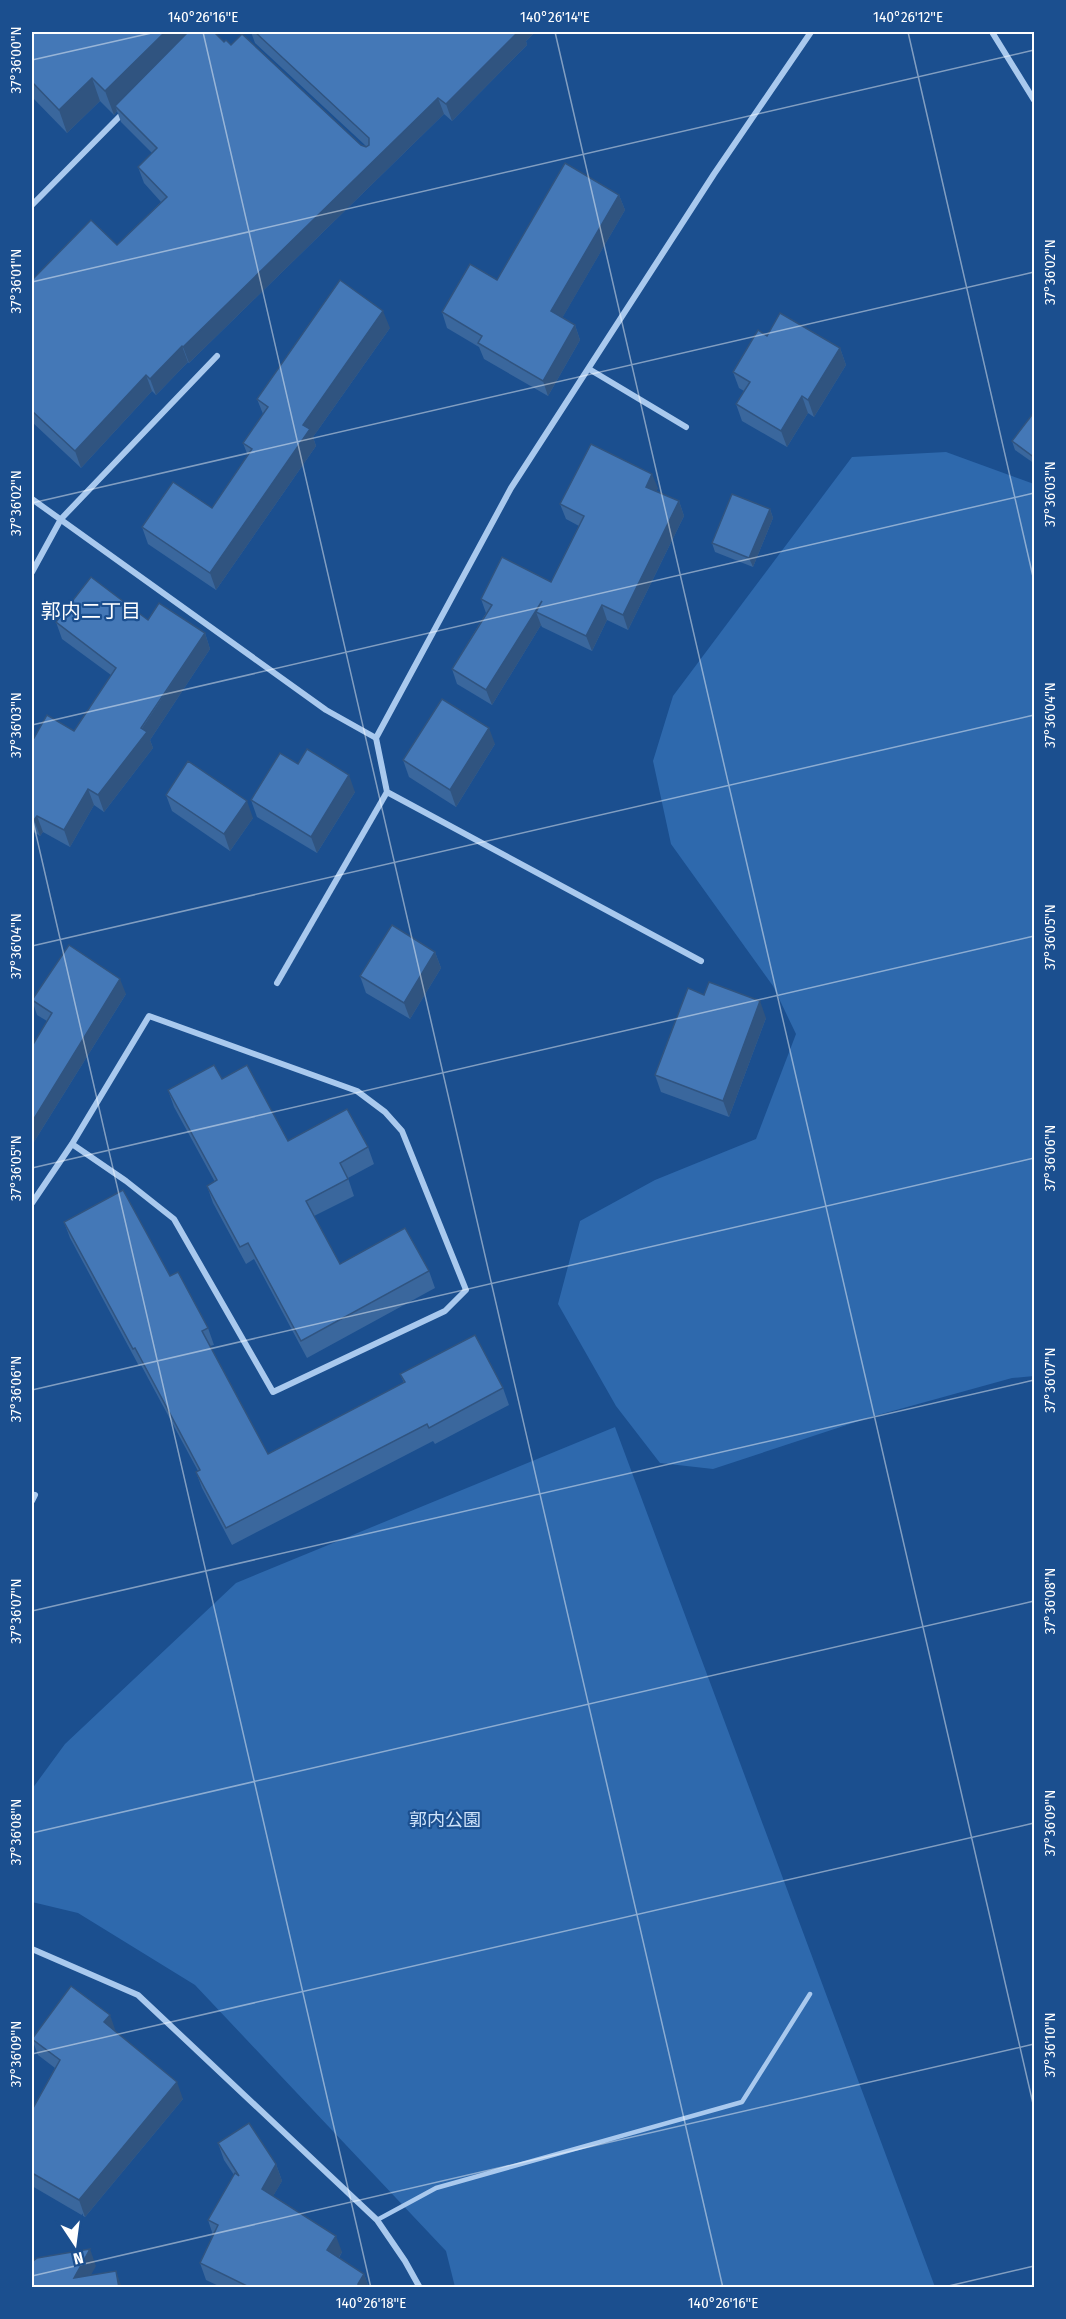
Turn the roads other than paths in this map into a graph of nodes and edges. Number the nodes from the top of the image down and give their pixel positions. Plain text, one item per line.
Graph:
1 (812, 32) edge
2 (992, 32) edge
3 (1034, 99) edge
4 (130, 106) edge
5 (32, 205) edge
6 (217, 356) dead end
7 (590, 369) junction
8 (686, 427) dead end
9 (32, 499) edge
10 (61, 519) junction
11 (32, 572) edge
12 (376, 738) junction
13 (387, 792) junction
14 (701, 961) dead end
15 (277, 983) dead end
16 (72, 1144) junction
17 (32, 1203) edge
18 (32, 1949) edge
19 (810, 1994) dead end
20 (376, 2220) junction
21 (420, 2288) edge

1 - 7 street
2 - 3 street
4 - 5 street
6 - 10 street
7 - 8 street
7 - 12 street
9 - 10 street
10 - 11 street
10 - 12 street
12 - 13 street
13 - 14 street
13 - 15 street
16 - 16 street
16 - 17 street
18 - 20 street
19 - 20 lane
20 - 21 street

